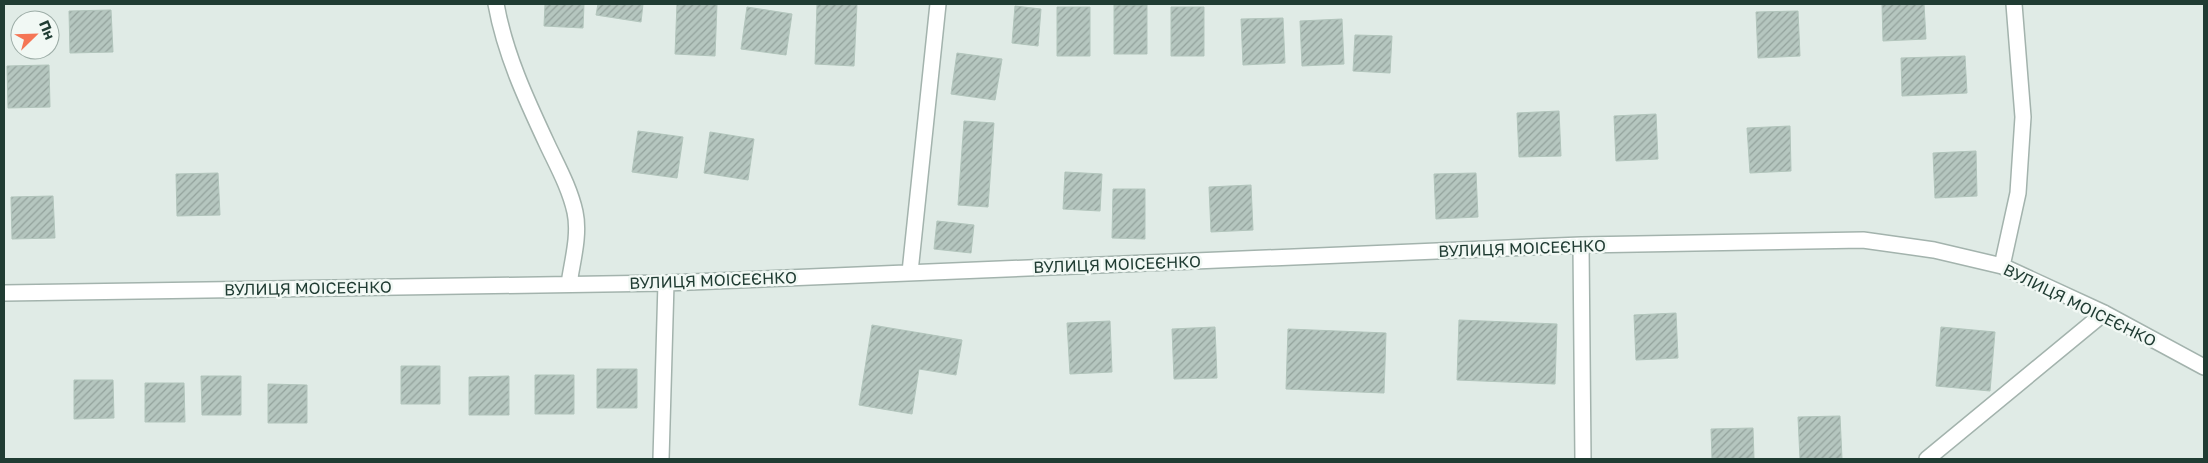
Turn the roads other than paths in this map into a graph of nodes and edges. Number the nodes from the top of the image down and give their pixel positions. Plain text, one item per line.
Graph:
1 (496, 4) edge
2 (938, 4) edge
3 (2014, 4) edge
4 (1581, 245) junction
5 (2002, 266) junction
6 (910, 272) junction
7 (666, 282) junction
8 (569, 284) junction
9 (4, 293) edge
10 (2104, 313) junction
11 (2204, 367) edge
12 (661, 459) edge
13 (1583, 459) edge
14 (1927, 459) edge

1 - 8 street
2 - 6 street
3 - 5 street
4 - 5 street, ВУЛИЦЯ МОІСЕЄНКО
4 - 6 street, ВУЛИЦЯ МОІСЕЄНКО
4 - 13 street
5 - 10 street, ВУЛИЦЯ МОІСЕЄНКО
6 - 7 street, ВУЛИЦЯ МОІСЕЄНКО
7 - 8 street, ВУЛИЦЯ МОІСЕЄНКО
7 - 12 street
8 - 9 street, ВУЛИЦЯ МОІСЕЄНКО
10 - 11 street, ВУЛИЦЯ МОІСЕЄНКО
10 - 14 street

